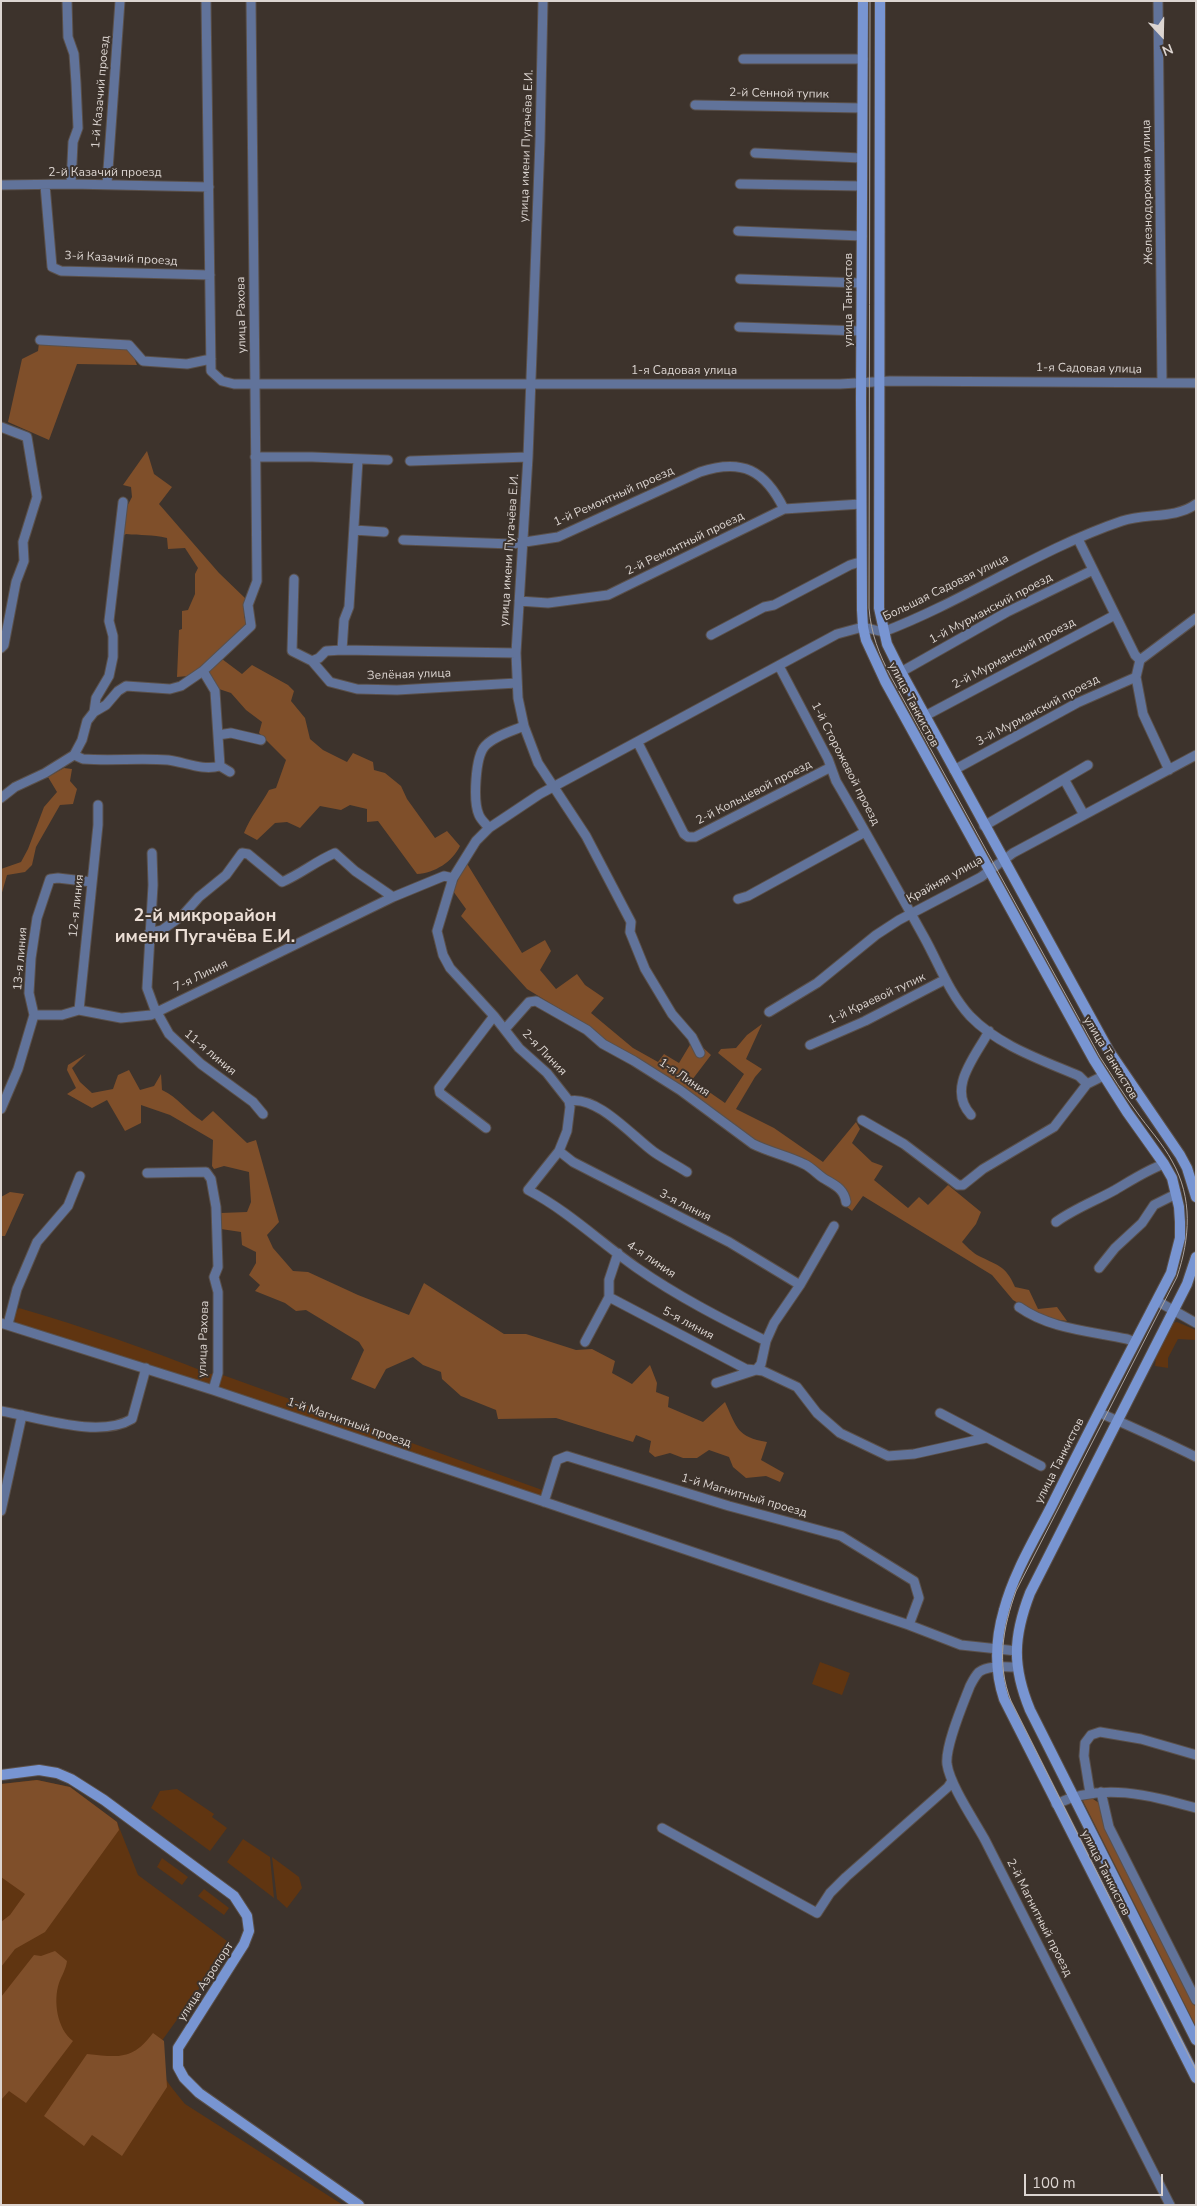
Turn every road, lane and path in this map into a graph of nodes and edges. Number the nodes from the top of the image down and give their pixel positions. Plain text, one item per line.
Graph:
1 (67, 1) edge
2 (120, 1) edge
3 (206, 1) edge
4 (251, 1) edge
5 (543, 1) edge
6 (863, 1) edge
7 (880, 1) edge
8 (1158, 1) edge
9 (743, 59) dead end
10 (863, 59) junction
11 (695, 105) dead end
12 (862, 108) junction
13 (755, 153) dead end
14 (861, 158) junction
15 (71, 184) junction
16 (108, 184) junction
17 (740, 184) dead end
18 (1, 185) edge
19 (45, 186) junction
20 (209, 186) junction
21 (862, 186) junction
22 (738, 231) dead end
23 (862, 236) junction
24 (210, 275) junction
25 (740, 279) dead end
26 (861, 283) junction
27 (739, 327) dead end
28 (861, 332) junction
29 (40, 340) dead end
30 (211, 358) junction
31 (879, 382) junction
32 (255, 383) junction
33 (861, 383) junction
34 (1162, 383) junction
35 (1196, 383) edge
36 (530, 384) junction
37 (1, 427) edge
38 (255, 457) junction
39 (528, 457) junction
40 (358, 460) junction
41 (388, 460) dead end
42 (410, 460) dead end
43 (123, 502) dead end
44 (861, 504) junction
45 (1196, 504) edge
46 (784, 509) junction
47 (354, 530) junction
48 (384, 532) dead end
49 (1078, 539) junction
50 (403, 540) dead end
51 (524, 540) junction
52 (860, 562) junction
53 (1093, 570) junction
54 (294, 579) dead end
55 (519, 601) junction
56 (1115, 615) junction
57 (1196, 618) edge
58 (863, 628) junction
59 (883, 632) junction
60 (711, 635) dead end
61 (1, 648) edge
62 (342, 650) junction
63 (516, 653) junction
64 (1140, 660) junction
65 (312, 661) junction
66 (779, 666) junction
67 (205, 668) junction
68 (901, 672) junction
69 (1136, 678) junction
70 (517, 683) junction
71 (94, 712) junction
72 (925, 716) junction
73 (524, 726) junction
74 (218, 735) junction
75 (261, 740) dead end
76 (638, 743) junction
77 (74, 755) junction
78 (1196, 755) edge
79 (1088, 765) dead end
80 (220, 766) junction
81 (831, 767) junction
82 (954, 770) junction
83 (1169, 770) junction
84 (230, 772) dead end
85 (1064, 779) junction
86 (554, 785) junction
87 (3, 792) edge
88 (98, 805) dead end
89 (1084, 815) junction
90 (984, 826) junction
91 (489, 828) junction
92 (865, 832) junction
93 (152, 853) dead end
94 (1003, 860) junction
95 (990, 871) junction
96 (453, 878) junction
97 (92, 882) junction
98 (393, 897) junction
99 (738, 899) dead end
100 (911, 914) junction
101 (150, 933) junction
102 (944, 980) junction
103 (79, 1010) junction
104 (157, 1012) junction
105 (769, 1012) dead end
106 (34, 1015) junction
107 (494, 1016) junction
108 (505, 1029) junction
109 (989, 1031) junction
110 (810, 1045) dead end
111 (700, 1053) dead end
112 (1103, 1076) junction
113 (1087, 1084) junction
114 (569, 1101) junction
115 (1, 1109) edge
116 (263, 1114) dead end
117 (972, 1115) dead end
118 (862, 1120) dead end
119 (486, 1128) dead end
120 (559, 1151) junction
121 (1164, 1164) junction
122 (687, 1172) dead end
123 (147, 1173) dead end
124 (80, 1176) dead end
125 (1176, 1194) junction
126 (1196, 1197) edge
127 (846, 1202) dead end
128 (1056, 1222) dead end
129 (834, 1226) dead end
130 (618, 1253) junction
131 (1196, 1257) edge
132 (1098, 1268) dead end
133 (800, 1285) junction
134 (609, 1297) junction
135 (1156, 1300) junction
136 (1019, 1307) dead end
137 (1173, 1310) junction
138 (1196, 1323) edge
139 (4, 1324) edge
140 (766, 1341) junction
141 (585, 1342) dead end
142 (1135, 1342) junction
143 (146, 1368) junction
144 (756, 1370) junction
145 (716, 1383) dead end
146 (213, 1390) junction
147 (1, 1411) edge
148 (940, 1413) dead end
149 (1100, 1413) junction
150 (22, 1415) junction
151 (1117, 1422) junction
152 (986, 1438) junction
153 (1196, 1457) edge
154 (1041, 1466) dead end
155 (544, 1502) junction
156 (1, 1511) edge
157 (909, 1625) junction
158 (996, 1650) junction
159 (1016, 1651) junction
160 (996, 1667) junction
161 (1016, 1667) junction
162 (1196, 1755) edge
163 (1, 1776) edge
164 (952, 1780) junction
165 (1101, 1792) junction
166 (1090, 1793) junction
167 (1073, 1796) junction
168 (1056, 1804) junction
169 (1196, 1808) edge
170 (662, 1828) dead end
171 (1196, 2000) edge
172 (1196, 2040) edge
173 (1196, 2078) edge
174 (359, 2205) edge
175 (1170, 2205) edge

1 - 15 street, 1-й Казачий проезд
2 - 16 street, 1-й Казачий проезд
3 - 20 street
4 - 32 street, улица Рахова
5 - 36 street, улица имени Пугачёва Е.И.
6 - 10 main road, улица Танкистов
7 - 31 main road, улица Танкистов
8 - 34 street, Железнодорожная улица
9 - 10 street
10 - 12 main road, улица Танкистов
11 - 12 street, 2-й Сенной тупик
12 - 14 main road, улица Танкистов
13 - 14 street
14 - 21 main road, улица Танкистов
15 - 16 street, 2-й Казачий проезд
15 - 19 street, 2-й Казачий проезд
16 - 20 street, 2-й Казачий проезд
17 - 21 street
18 - 19 street, 2-й Казачий проезд
19 - 24 street, 3-й Казачий проезд
20 - 24 street
21 - 23 main road, улица Танкистов
22 - 23 street
23 - 26 main road, улица Танкистов
24 - 30 street
25 - 26 street
26 - 28 main road, улица Танкистов
27 - 28 street
28 - 33 main road, улица Танкистов
29 - 30 street
30 - 32 street, 1-я Садовая улица
31 - 33 street, 1-я Садовая улица
31 - 34 street, 1-я Садовая улица
31 - 59 main road, улица Танкистов
32 - 36 street, 1-я Садовая улица
32 - 38 street, улица Рахова
33 - 36 street, 1-я Садовая улица
33 - 44 main road, улица Танкистов
34 - 35 street
36 - 39 street, улица имени Пугачёва Е.И.
37 - 61 street
38 - 40 street
38 - 67 street, улица Рахова
39 - 42 street
39 - 51 street, улица имени Пугачёва Е.И.
40 - 41 street
40 - 47 street
43 - 71 street
44 - 46 street, 2-й Ремонтный проезд
44 - 52 main road, улица Танкистов
45 - 49 street, Большая Садовая улица
46 - 51 street, 1-й Ремонтный проезд
46 - 55 street, 2-й Ремонтный проезд
47 - 48 street
47 - 62 street
49 - 53 street
49 - 59 street, Большая Садовая улица
50 - 51 street, 1-й Ремонтный проезд
51 - 55 street, улица имени Пугачёва Е.И.
52 - 58 main road, улица Танкистов
52 - 60 street
53 - 56 street
53 - 68 street, 1-й Мурманский проезд
54 - 65 street, Зелёная улица
55 - 63 street, улица имени Пугачёва Е.И.
56 - 64 street
56 - 72 street, 2-й Мурманский проезд
57 - 64 street
58 - 59 street, Большая Садовая улица
58 - 66 street, Большая Садовая улица
58 - 95 main road, улица Танкистов
59 - 68 main road, улица Танкистов
62 - 63 street, Зелёная улица
62 - 65 street, Зелёная улица
63 - 70 street, улица имени Пугачёва Е.И.
64 - 69 street
65 - 70 street, Зелёная улица
66 - 76 street, Большая Садовая улица
66 - 81 street, 1-й Сторожевой проезд
67 - 71 street
67 - 74 street
68 - 72 main road, улица Танкистов
69 - 82 street, 3-й Мурманский проезд
69 - 83 street
70 - 73 street, улица имени Пугачёва Е.И.
71 - 77 street
72 - 82 main road, улица Танкистов
73 - 86 street, улица имени Пугачёва Е.И.
73 - 91 street
74 - 75 street
74 - 80 street
76 - 81 street, 2-й Кольцевой проезд
76 - 86 street, Большая Садовая улица
77 - 80 street
77 - 87 street
78 - 83 street, Крайняя улица
79 - 85 street
80 - 84 street
81 - 92 street, 1-й Сторожевой проезд
82 - 90 main road, улица Танкистов
83 - 89 street, Крайняя улица
85 - 89 street
85 - 90 street
86 - 91 street, Большая Садовая улица
86 - 111 street, улица имени Пугачёва Е.И.
88 - 97 street, 12-я линия
89 - 94 street, Крайняя улица
90 - 94 main road, улица Танкистов
91 - 96 street, 2-я Линия
92 - 99 street
92 - 100 street, 1-й Сторожевой проезд
93 - 101 street, 11-я линия
94 - 95 street, Крайняя улица
94 - 126 main road, улица Танкистов
95 - 100 street, Крайняя улица
95 - 112 main road, улица Танкистов
96 - 98 street, 7-я Линия
96 - 107 street, 2-я Линия
97 - 103 street, 12-я линия
97 - 106 street, 13-я линия
98 - 101 street
98 - 104 street, 7-я Линия
100 - 102 street, 1-й Сторожевой проезд
100 - 105 street, Крайняя улица
101 - 104 street, 11-я линия
102 - 109 street
102 - 110 street, 1-й Краевой тупик
103 - 104 street, 7-я Линия
103 - 106 street, 7-я Линия
104 - 116 street, 11-я линия
106 - 115 street, 13-я линия
107 - 108 street, 2-я Линия
107 - 119 street
108 - 114 street, 2-я Линия
108 - 127 street, 1-я Линия
109 - 113 street
109 - 117 street
112 - 113 street
112 - 121 main road, улица Танкистов
113 - 118 street
114 - 120 street
114 - 122 street
120 - 130 street, 4-я линия
120 - 133 street, 3-я линия
121 - 125 main road, улица Танкистов
121 - 128 street
123 - 146 street, улица Рахова
124 - 139 street, 1-й Магнитный проезд
125 - 132 street
125 - 135 main road, улица Танкистов
129 - 133 street
130 - 134 street
130 - 140 street, 4-я линия
131 - 137 main road, улица Танкистов
133 - 140 street
134 - 141 street
134 - 144 street, 5-я линия
135 - 137 street
135 - 142 main road, улица Танкистов
136 - 142 street
137 - 138 street
137 - 151 main road, улица Танкистов
139 - 143 street, 1-й Магнитный проезд
140 - 144 street
142 - 149 main road, улица Танкистов
143 - 146 street, 1-й Магнитный проезд
143 - 150 street
144 - 145 street
144 - 152 street, 5-я линия
146 - 155 street, 1-й Магнитный проезд
147 - 150 street
148 - 152 street
149 - 151 street
149 - 158 main road, улица Танкистов
150 - 156 street
151 - 153 street
151 - 159 main road, улица Танкистов
152 - 154 street
155 - 157 street, 1-й Магнитный проезд
155 - 157 street, 1-й Магнитный проезд
157 - 158 street, 1-й Магнитный проезд
158 - 159 street, 1-й Магнитный проезд
158 - 160 main road, улица Танкистов
159 - 161 main road, улица Танкистов
160 - 161 street, 2-й Магнитный проезд
160 - 164 street, 2-й Магнитный проезд
160 - 168 main road, улица Танкистов
161 - 167 main road, улица Танкистов
162 - 166 street
163 - 174 main road, улица Аэропорт
164 - 170 street
164 - 175 street, 2-й Магнитный проезд
165 - 166 street
165 - 169 street
165 - 171 street
166 - 167 street
167 - 168 street
167 - 172 main road, улица Танкистов
168 - 173 main road, улица Танкистов

